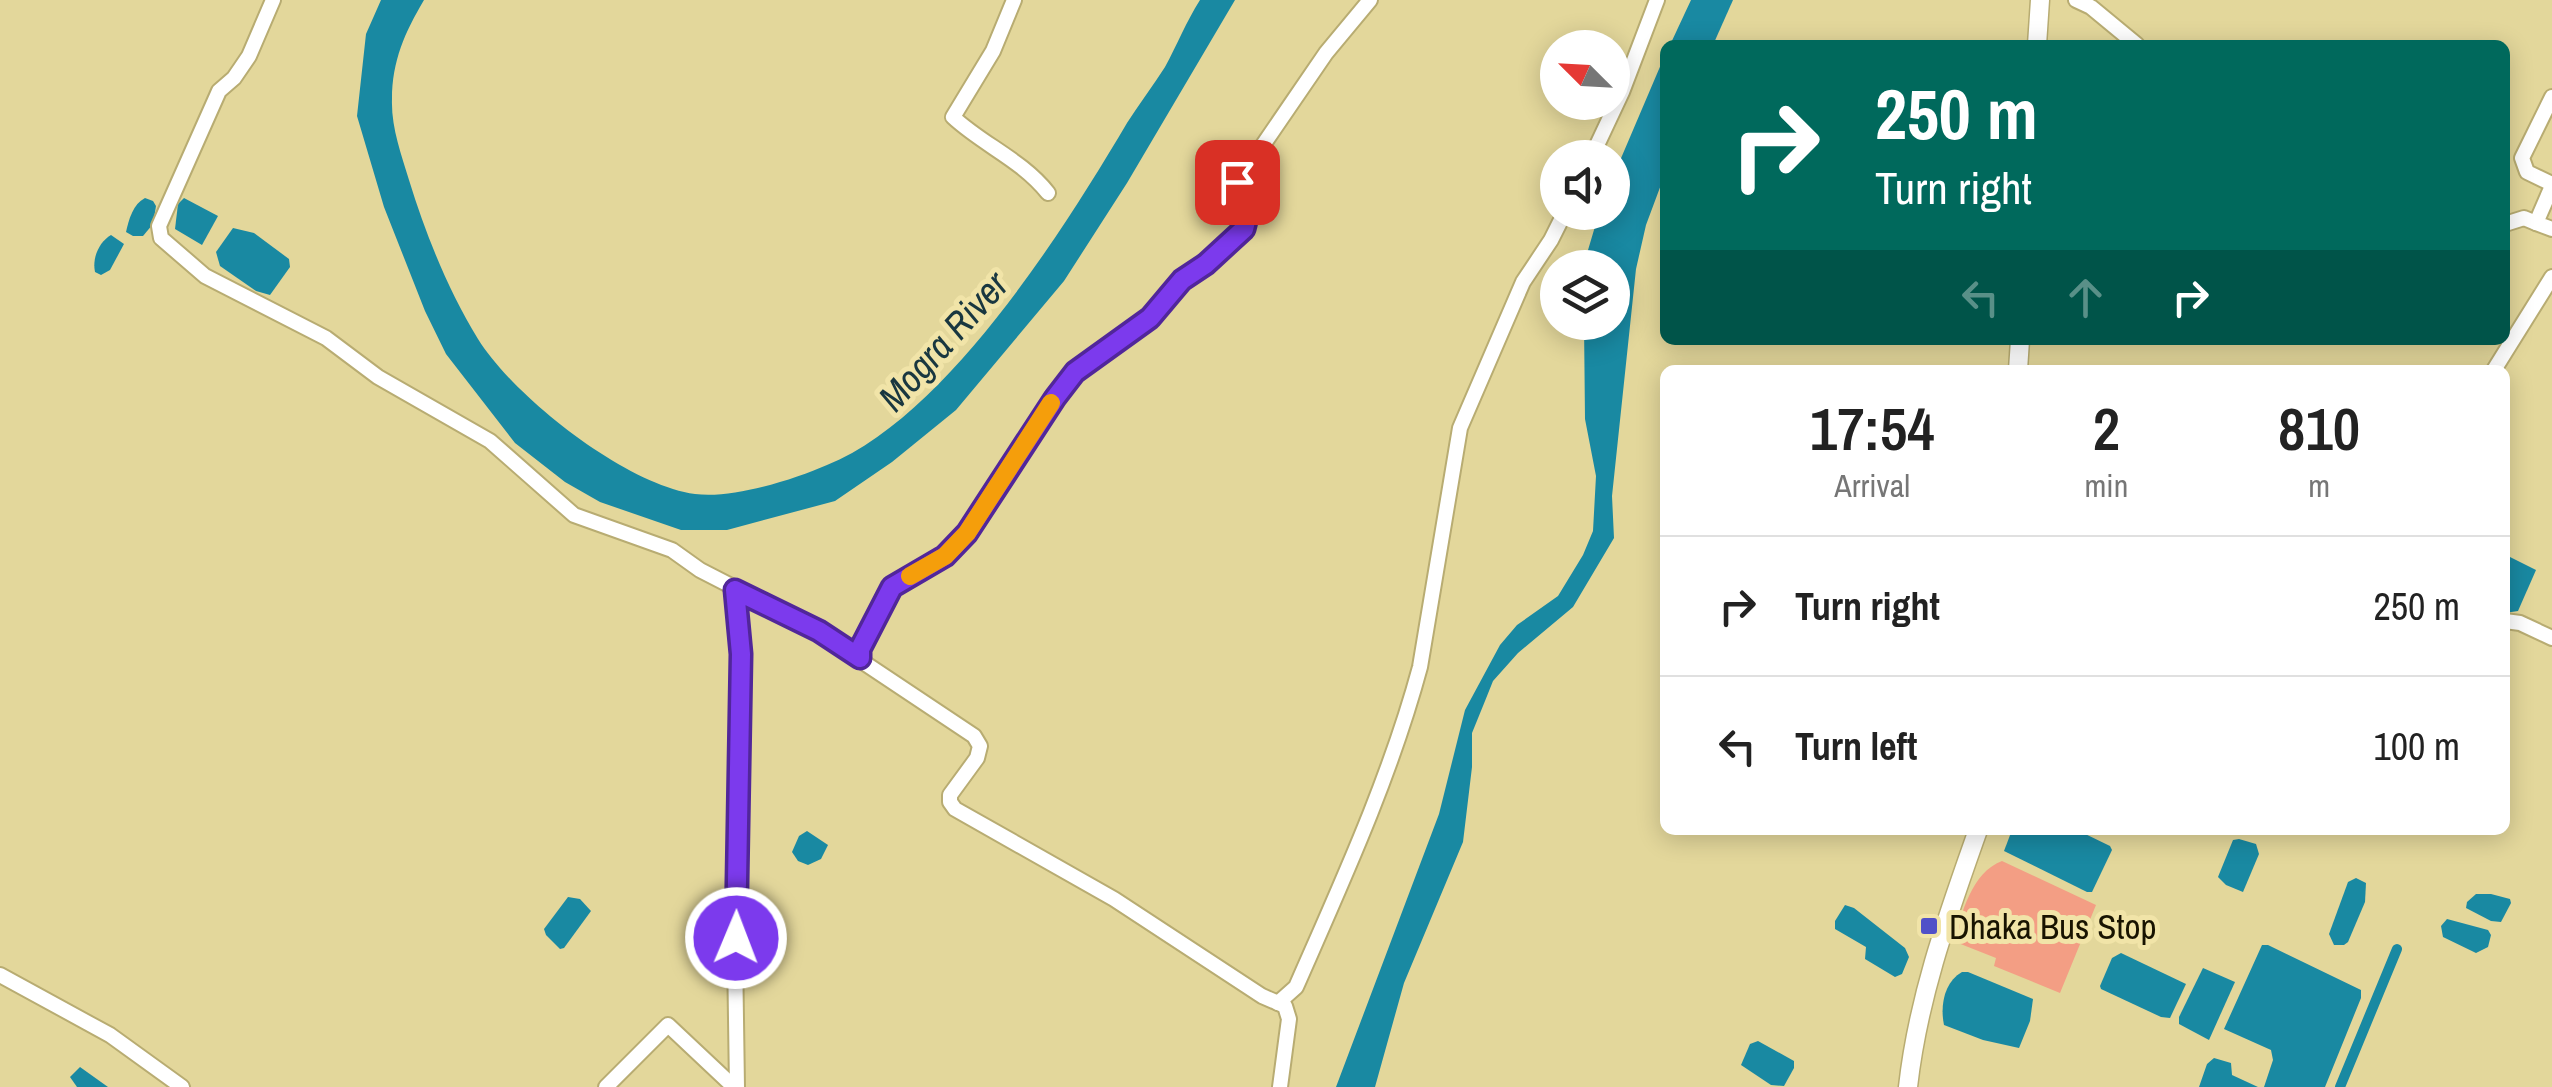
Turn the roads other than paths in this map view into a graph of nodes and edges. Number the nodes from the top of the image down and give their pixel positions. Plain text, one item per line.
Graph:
1 (273, 0) edge
2 (1014, 0) edge
3 (1370, 0) edge
4 (1656, 0) edge
5 (2040, 0) edge
6 (2076, 0) edge
7 (2037, 40) edge
8 (2131, 40) edge
9 (2552, 97) edge
10 (1599, 140) edge
11 (2552, 185) edge
12 (1048, 193) dead end
13 (2510, 222) edge
14 (2536, 224) junction
15 (2552, 229) edge
16 (1556, 230) edge
17 (2552, 277) edge
18 (2510, 344) edge
19 (735, 590) junction
20 (2510, 622) edge
21 (2552, 638) edge
22 (860, 658) junction
23 (1976, 835) edge
24 (0, 975) edge
25 (1278, 1003) junction
26 (182, 1087) edge
27 (606, 1087) edge
28 (736, 1087) edge
29 (1280, 1087) edge
30 (1908, 1087) edge

1 - 19 street
2 - 12 street
3 - 22 street
4 - 10 street
5 - 7 main road
6 - 8 street
9 - 11 street
11 - 14 street
13 - 14 street
14 - 15 street
16 - 25 street
17 - 18 street
19 - 22 street
19 - 28 street
20 - 21 street
22 - 25 street
23 - 30 main road
24 - 26 street
25 - 29 street
27 - 28 street

